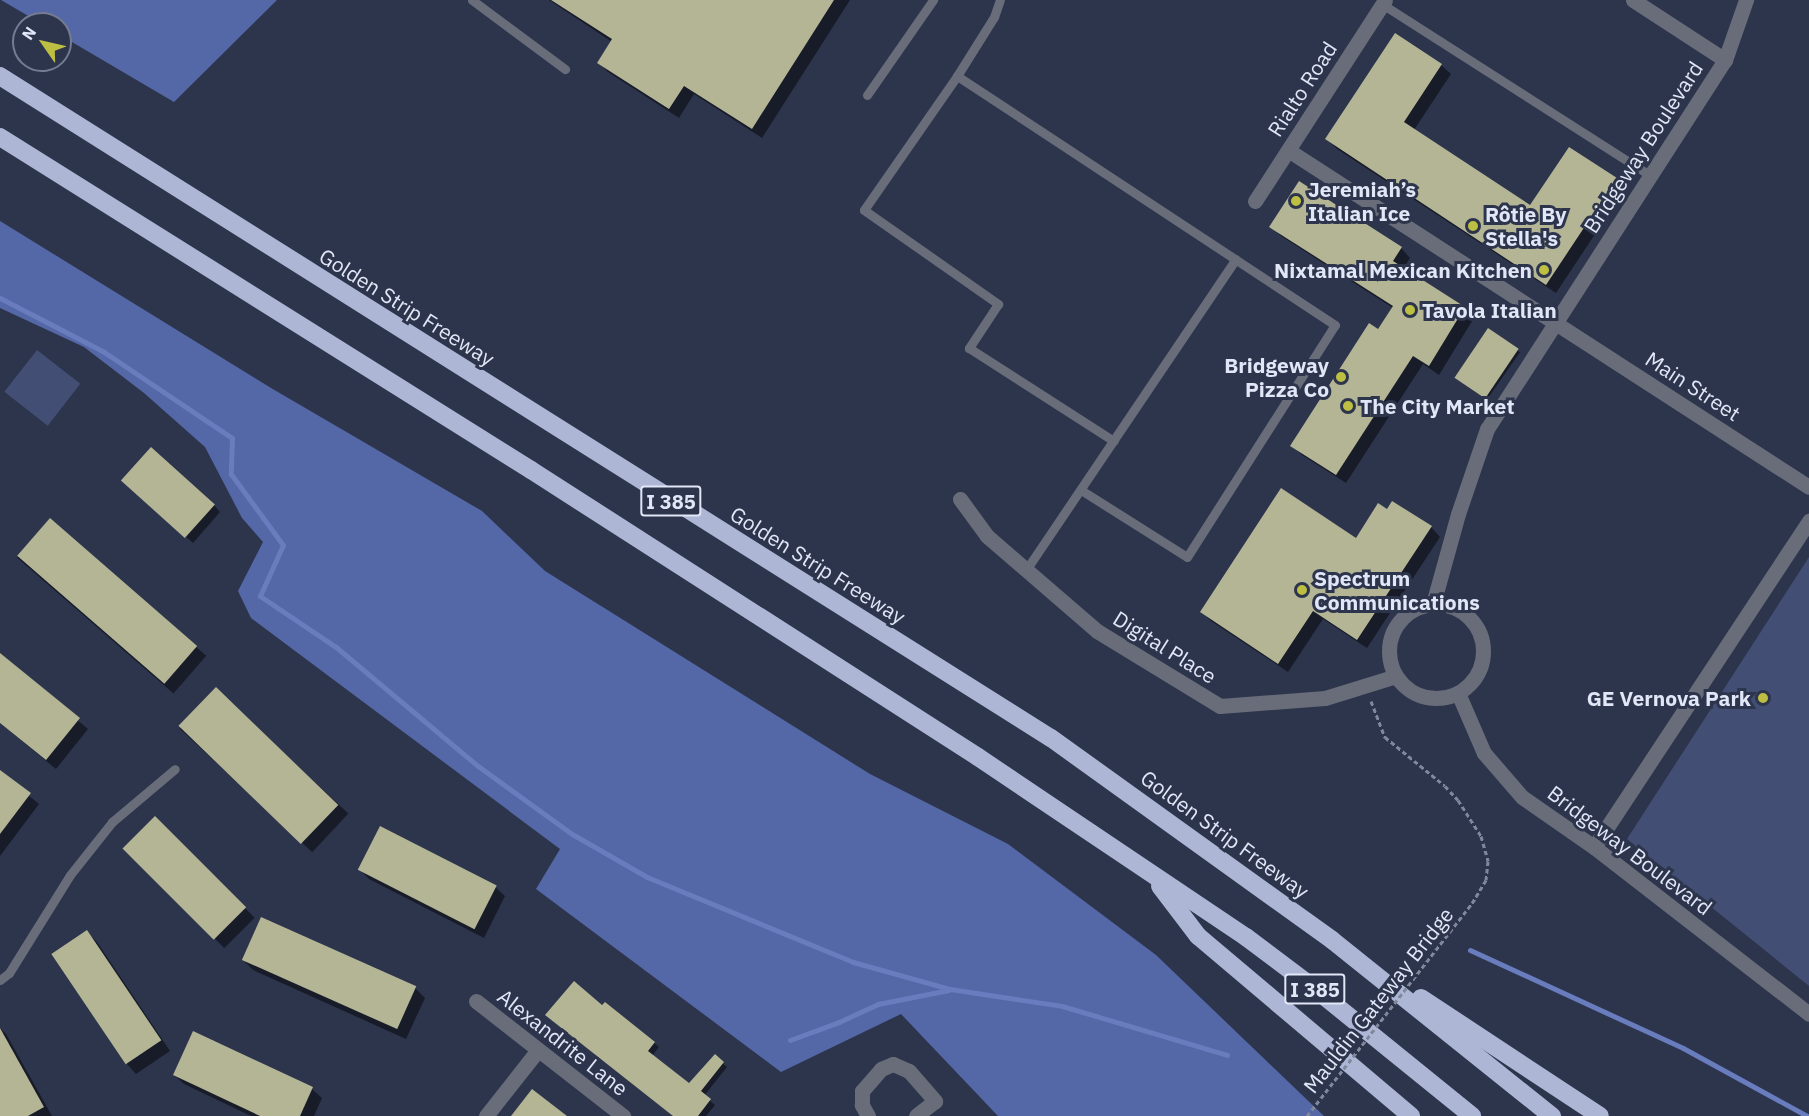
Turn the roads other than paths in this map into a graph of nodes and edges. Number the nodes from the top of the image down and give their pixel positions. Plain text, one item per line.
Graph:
1 (472, 0) edge
2 (933, 0) edge
3 (1000, 0) edge
4 (1633, 0) edge
5 (1746, 0) edge
6 (1384, 2) edge
7 (486, 4) edge
8 (1725, 60) junction
9 (566, 69) dead end
10 (0, 76) edge
11 (957, 76) junction
12 (867, 95) dead end
13 (0, 137) edge
14 (1288, 150) junction
15 (1649, 175) junction
16 (1255, 201) dead end
17 (1236, 259) junction
18 (1555, 321) junction
19 (1114, 441) junction
20 (1809, 487) edge
21 (1081, 490) junction
22 (960, 499) dead end
23 (1809, 521) edge
24 (1026, 570) junction
25 (1433, 604) junction
26 (1396, 676) junction
27 (1458, 693) junction
28 (175, 769) dead end
29 (1594, 847) junction
30 (1150, 873) junction
31 (1332, 940) junction
32 (0, 980) edge
33 (476, 1001) dead end
34 (1809, 1014) edge
35 (538, 1050) junction
36 (486, 1116) edge
37 (623, 1116) edge
38 (868, 1116) edge
39 (916, 1116) edge
40 (1411, 1116) edge
41 (1472, 1116) edge
42 (1552, 1116) edge
43 (1600, 1116) edge

1 - 7 lane
2 - 12 lane
3 - 11 lane
4 - 8 street
5 - 8 street, Bridgeway Boulevard
6 - 14 street, Rialto Road
6 - 15 lane
7 - 9 lane
8 - 15 street, Bridgeway Boulevard
10 - 31 highway, Golden Strip Freeway / I 385
11 - 17 lane
11 - 19 lane
13 - 30 highway, I 385
14 - 16 street, Rialto Road
14 - 18 street, Main Street
15 - 18 street, Bridgeway Boulevard
17 - 19 lane
17 - 21 lane
18 - 20 street, Main Street
18 - 25 street, Bridgeway Boulevard
19 - 21 lane
21 - 24 lane
22 - 24 street, Digital Place
23 - 29 street
24 - 26 street, Digital Place
25 - 26 street
25 - 27 street
26 - 27 street
27 - 29 street, Bridgeway Boulevard
28 - 32 lane
29 - 34 street, Bridgeway Boulevard
30 - 40 highway
30 - 41 highway, I 385
31 - 42 highway, Golden Strip Freeway / I 385
31 - 43 highway
33 - 35 street, Alexandrite Lane
35 - 36 street
35 - 37 street, Alexandrite Lane
38 - 39 street

